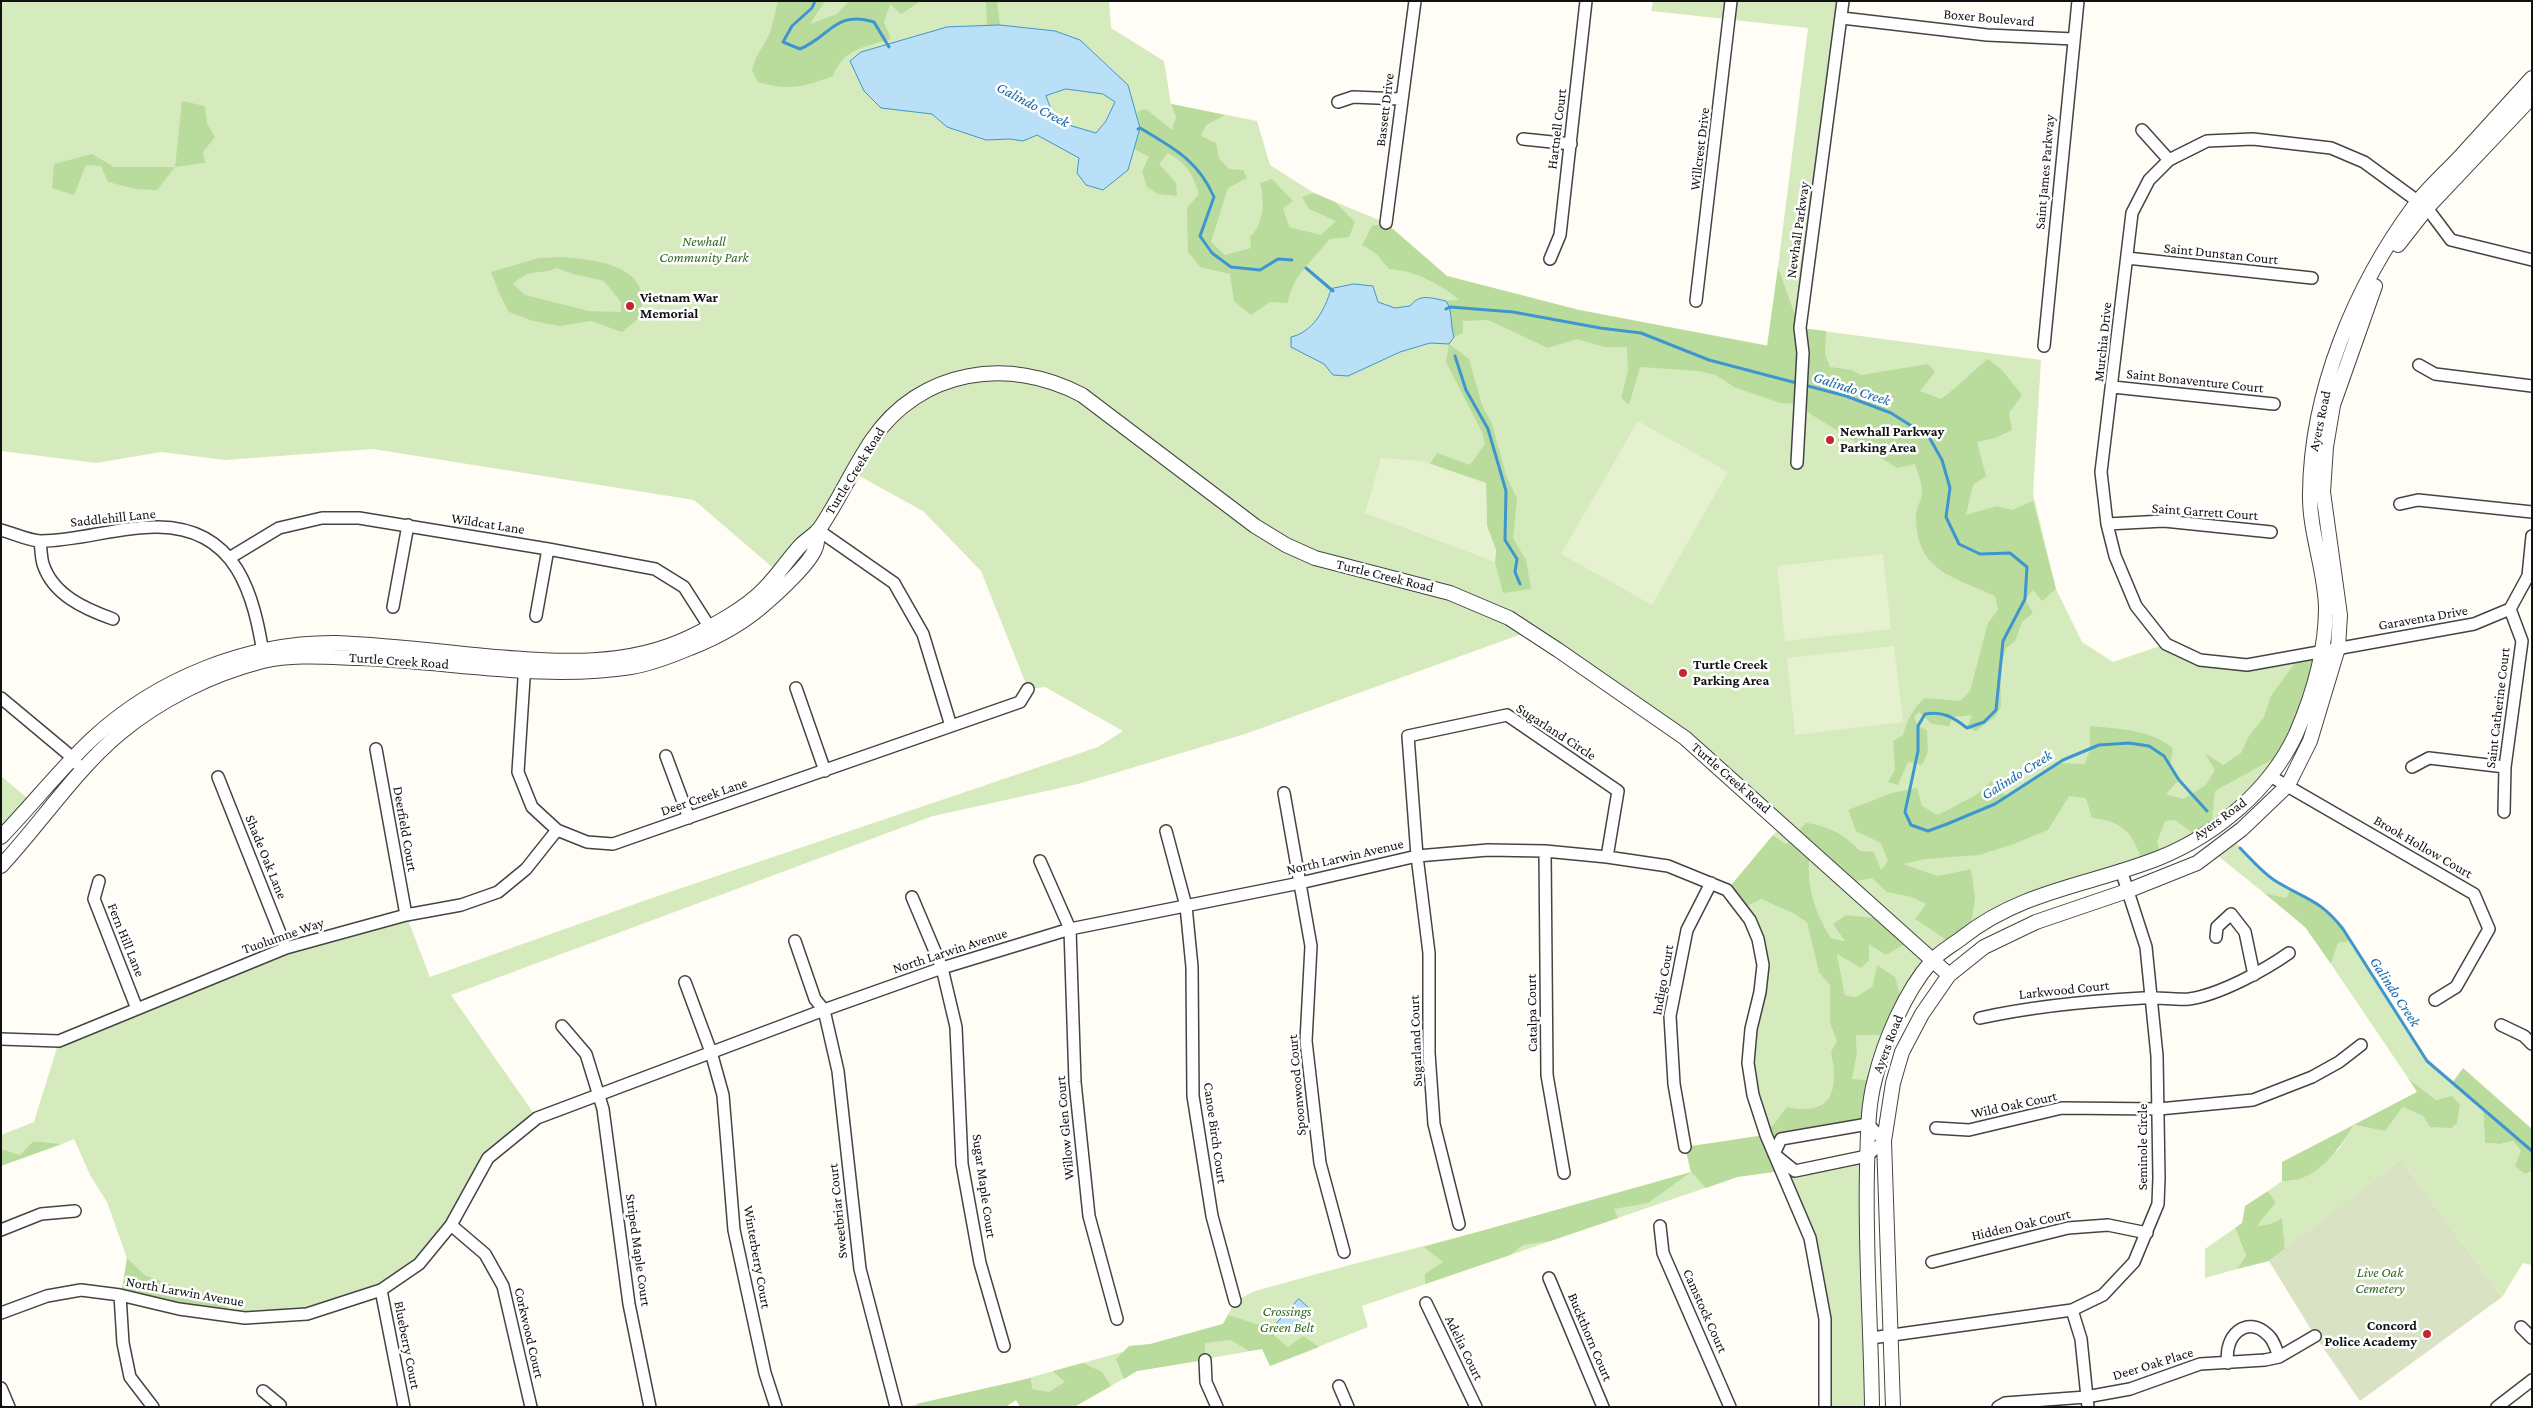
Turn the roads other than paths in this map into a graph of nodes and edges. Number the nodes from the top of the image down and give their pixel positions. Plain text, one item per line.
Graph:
1 (1415, 1) edge
2 (1586, 1) edge
3 (1731, 1) edge
4 (1844, 1) edge
5 (2078, 1) edge
6 (1842, 18) junction
7 (2074, 39) junction
8 (2532, 78) edge
9 (2532, 97) edge
10 (1401, 99) junction
11 (1338, 102) dead end
12 (2142, 130) dead end
13 (1523, 138) dead end
14 (1571, 144) junction
15 (2169, 160) junction
16 (2422, 204) junction
17 (1386, 223) dead end
18 (2127, 258) junction
19 (1550, 259) dead end
20 (2532, 260) edge
21 (2312, 278) dead end
22 (1696, 301) dead end
23 (2044, 346) dead end
24 (2419, 364) dead end
25 (2532, 386) edge
26 (2113, 387) junction
27 (2274, 404) dead end
28 (1796, 463) dead end
29 (2400, 504) dead end
30 (2532, 512) edge
31 (2106, 524) junction
32 (408, 525) junction
33 (1, 530) edge
34 (818, 530) junction
35 (2271, 532) dead end
36 (2532, 536) edge
37 (40, 541) junction
38 (548, 549) junction
39 (231, 557) junction
40 (393, 607) dead end
41 (2510, 609) junction
42 (536, 616) dead end
43 (113, 619) dead end
44 (713, 632) junction
45 (2338, 648) junction
46 (2321, 653) junction
47 (264, 656) junction
48 (525, 665) junction
49 (796, 688) dead end
50 (1028, 689) dead end
51 (1, 698) edge
52 (951, 726) junction
53 (1408, 736) joint
54 (376, 749) dead end
55 (666, 756) dead end
56 (78, 765) junction
57 (2412, 767) dead end
58 (2505, 767) junction
59 (825, 771) junction
60 (2270, 776) junction
61 (218, 777) dead end
62 (2288, 785) junction
63 (1284, 793) dead end
64 (2504, 812) dead end
65 (689, 818) junction
66 (556, 830) junction
67 (1166, 831) dead end
68 (1, 837) edge
69 (1545, 852) junction
70 (1417, 856) junction
71 (1607, 857) junction
72 (1040, 861) dead end
73 (1, 866) edge
74 (2121, 870) junction
75 (100, 881) dead end
76 (1300, 883) junction
77 (1711, 883) junction
78 (2127, 891) junction
79 (912, 897) dead end
80 (1186, 906) junction
81 (406, 915) junction
82 (1070, 929) junction
83 (2216, 937) dead end
84 (794, 941) dead end
85 (286, 948) junction
86 (2289, 953) dead end
87 (1931, 961) junction
88 (942, 968) junction
89 (1949, 975) junction
90 (2254, 975) junction
91 (684, 982) dead end
92 (2152, 997) junction
93 (2435, 1000) dead end
94 (137, 1009) junction
95 (824, 1010) junction
96 (1980, 1018) dead end
97 (2501, 1025) dead end
98 (562, 1026) dead end
99 (1, 1039) edge
100 (2532, 1044) edge
101 (2361, 1045) dead end
102 (711, 1052) junction
103 (600, 1096) junction
104 (2159, 1109) junction
105 (1868, 1124) junction
106 (1936, 1128) dead end
107 (1884, 1141) junction
108 (1685, 1147) dead end
109 (1774, 1154) junction
110 (1868, 1156) junction
111 (1564, 1173) dead end
112 (75, 1211) dead end
113 (1459, 1224) dead end
114 (451, 1225) junction
115 (1660, 1226) dead end
116 (1, 1230) edge
117 (2147, 1233) junction
118 (1344, 1252) dead end
119 (1932, 1262) dead end
120 (1549, 1278) dead end
121 (381, 1290) junction
122 (120, 1295) junction
123 (1235, 1301) dead end
124 (1426, 1303) dead end
125 (2072, 1310) junction
126 (1, 1313) edge
127 (1117, 1319) dead end
128 (2521, 1327) dead end
129 (1892, 1336) junction
130 (2315, 1336) dead end
131 (1871, 1338) junction
132 (2532, 1338) edge
133 (1004, 1346) dead end
134 (2279, 1356) junction
135 (1205, 1360) dead end
136 (2228, 1362) junction
137 (2532, 1380) edge
138 (1339, 1386) dead end
139 (1, 1388) edge
140 (263, 1391) dead end
141 (2087, 1402) edge
142 (9, 1407) edge
143 (153, 1407) edge
144 (279, 1407) edge
145 (404, 1407) edge
146 (531, 1407) edge
147 (650, 1407) edge
148 (776, 1407) edge
149 (896, 1407) edge
150 (1217, 1407) edge
151 (1348, 1407) edge
152 (1476, 1407) edge
153 (1603, 1407) edge
154 (1730, 1407) edge
155 (1825, 1407) edge
156 (1872, 1407) edge
157 (1892, 1407) edge
158 (1998, 1407) edge
159 (2497, 1407) edge

1 - 10 street, Bassett Drive
2 - 14 street, Hartnell Court
3 - 22 street, Willcrest Drive
4 - 6 street, Newhall Parkway
5 - 7 street, Saint James Parkway
6 - 7 street, Boxer Boulevard
6 - 28 street, Newhall Parkway
7 - 23 street, Saint James Parkway
8 - 16 street, Ayers Road
9 - 16 street, Ayers Road
10 - 11 street
10 - 17 street, Bassett Drive
12 - 15 street
13 - 14 street
14 - 19 street, Hartnell Court
15 - 16 street, Murchia Drive
15 - 18 street, Murchia Drive
16 - 20 street
16 - 45 street, Ayers Road
16 - 46 street, Ayers Road
18 - 21 street, Saint Dunstan Court
18 - 26 street, Murchia Drive
24 - 25 street
26 - 27 street, Saint Bonaventure Court
26 - 31 street, Murchia Drive
29 - 30 street
31 - 35 street, Saint Garrett Court
31 - 46 street, Murchia Drive
32 - 38 street, Wildcat Lane
32 - 39 street, Wildcat Lane
32 - 40 street
33 - 37 street, Saddlehill Lane
34 - 44 street, Turtle Creek Road
34 - 52 street
34 - 87 street, Turtle Creek Road
36 - 41 street
37 - 39 street, Saddlehill Lane
37 - 43 street
38 - 42 street
38 - 44 street, Wildcat Lane
39 - 47 street, Saddlehill Lane
41 - 45 street, Garaventa Drive
41 - 58 street, Saint Catherine Court
44 - 48 street, Turtle Creek Road
45 - 46 street, Garaventa Drive
45 - 62 street, Ayers Road
46 - 60 street, Ayers Road
47 - 48 street, Turtle Creek Road
47 - 56 street, Turtle Creek Road
48 - 66 street, Deer Creek Lane
49 - 59 street
50 - 52 street, Deer Creek Lane
51 - 56 street
52 - 59 street, Deer Creek Lane
53 - 70 street, Sugarland Court
53 - 71 street, Sugarland Circle
54 - 81 street, Deerfield Court
55 - 65 street
56 - 68 street, Turtle Creek Road
56 - 73 street, Turtle Creek Road
57 - 58 street
58 - 64 street, Saint Catherine Court
59 - 65 street, Deer Creek Lane
60 - 62 street, Brook Hollow Court
60 - 74 street, Ayers Road
61 - 85 street, Shade Oak Lane
62 - 78 street, Ayers Road
62 - 93 street, Brook Hollow Court
63 - 76 street, Spoonwood Court
65 - 66 street, Deer Creek Lane
66 - 81 street, Tuolumne Way
67 - 80 street, Canoe Birch Court
69 - 70 street, North Larwin Avenue
69 - 71 street, North Larwin Avenue
69 - 111 street, Catalpa Court
70 - 76 street, North Larwin Avenue
70 - 113 street, Sugarland Court
71 - 77 street, North Larwin Avenue
72 - 82 street
74 - 78 street, Seminole Circle
74 - 87 street, Ayers Road
75 - 94 street, Fern Hill Lane
76 - 80 street, North Larwin Avenue
76 - 118 street, Spoonwood Court
77 - 108 street, Indigo Court
77 - 109 street, North Larwin Avenue
78 - 89 street, Ayers Road
78 - 92 street, Seminole Circle
79 - 88 street, Sugar Maple Court
80 - 82 street, North Larwin Avenue
80 - 123 street, Canoe Birch Court
81 - 85 street, Tuolumne Way
82 - 88 street, North Larwin Avenue
82 - 127 street, Willow Glen Court
83 - 90 street
84 - 95 street, Sweetbriar Court
85 - 94 street, Tuolumne Way
86 - 90 street, Larkwood Court
87 - 89 street, Turtle Creek Road
87 - 105 street, Ayers Road
88 - 95 street, North Larwin Avenue
88 - 133 street, Sugar Maple Court
89 - 107 street, Ayers Road
90 - 92 street, Larkwood Court
91 - 102 street, Winterberry Court
92 - 96 street, Larkwood Court
92 - 104 street, Seminole Circle
94 - 99 street, Tuolumne Way
95 - 102 street, North Larwin Avenue
95 - 149 street, Sweetbriar Court
97 - 100 street
98 - 103 street, Striped Maple Court
101 - 104 street, Wild Oak Court
102 - 103 street, North Larwin Avenue
102 - 148 street, Winterberry Court
103 - 114 street, North Larwin Avenue
103 - 147 street, Striped Maple Court
104 - 106 street, Wild Oak Court
104 - 117 street, Seminole Circle
105 - 107 street
105 - 109 street
105 - 110 street, Ayers Road
107 - 110 street
107 - 129 street, Ayers Road
109 - 110 street
109 - 155 street, North Larwin Avenue
110 - 131 street, Ayers Road
112 - 116 street
114 - 121 street, North Larwin Avenue
114 - 146 street, Corkwood Court
115 - 154 street, Camstock Court
117 - 119 street, Hidden Oak Court
117 - 125 street, Seminole Circle
120 - 153 street, Buckthorn Court
121 - 122 street, North Larwin Avenue
121 - 145 street, Blueberry Court
122 - 126 street, North Larwin Avenue
122 - 143 street
124 - 152 street, Adelia Court
125 - 129 street, Seminole Circle
125 - 141 street
128 - 132 street
129 - 131 street, Seminole Circle
129 - 157 street, Ayers Road
130 - 134 street, Deer Oak Place
131 - 156 street, Ayers Road
134 - 136 street, Deer Oak Place
134 - 136 street
135 - 150 street
136 - 141 street, Deer Oak Place
137 - 159 street
138 - 151 street
139 - 142 street
140 - 144 street
141 - 158 street, Deer Oak Place

